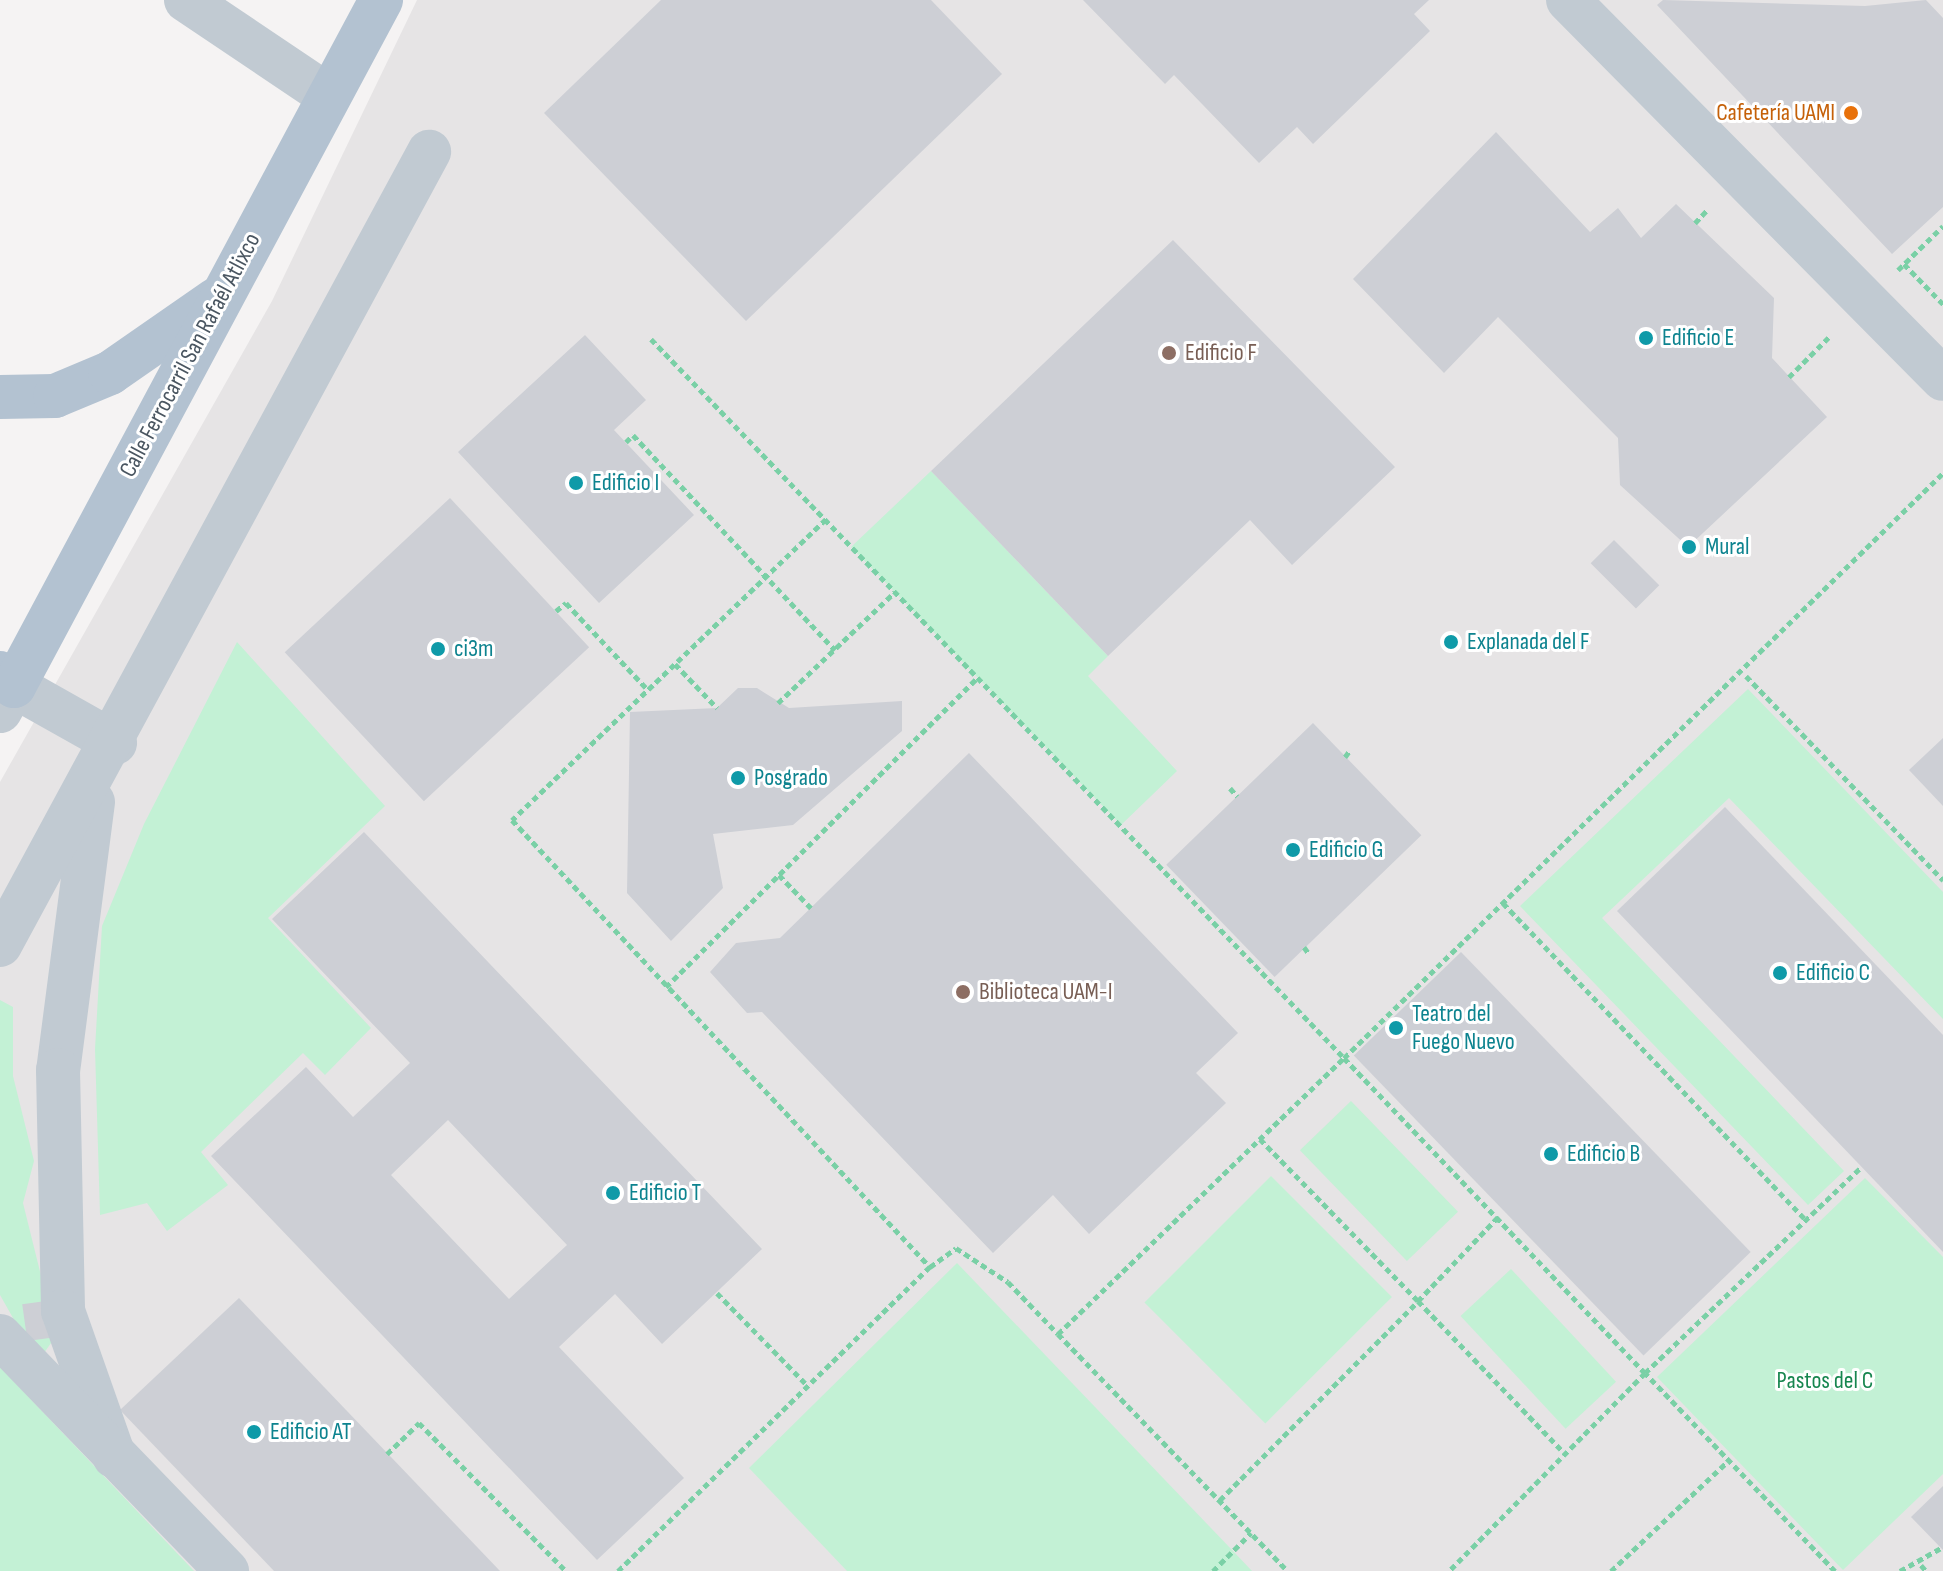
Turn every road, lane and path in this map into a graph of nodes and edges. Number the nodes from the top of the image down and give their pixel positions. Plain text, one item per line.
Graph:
1 (186, 0) edge
2 (381, 0) edge
3 (1568, 0) edge
4 (329, 96) junction
5 (429, 152) dead end
6 (1943, 226) edge
7 (221, 296) junction
8 (1867, 299) junction
9 (1943, 304) edge
10 (651, 339) dead end
11 (1789, 377) dead end
12 (1943, 379) edge
13 (0, 397) edge
14 (626, 442) dead end
15 (1943, 473) edge
16 (826, 519) junction
17 (766, 577) junction
18 (895, 592) junction
19 (556, 611) dead end
20 (835, 650) junction
21 (675, 664) junction
22 (1746, 676) dead end
23 (977, 678) junction
24 (5, 690) edge
25 (648, 690) junction
26 (778, 703) dead end
27 (717, 708) dead end
28 (1350, 750) dead end
29 (1345, 757) dead end
30 (106, 759) junction
31 (1230, 788) dead end
32 (1237, 796) dead end
33 (779, 875) junction
34 (1943, 880) edge
35 (1503, 903) dead end
36 (811, 908) dead end
37 (0, 945) edge
38 (1304, 947) dead end
39 (1309, 954) dead end
40 (666, 987) junction
41 (1344, 1058) junction
42 (1260, 1139) junction
43 (1861, 1167) dead end
44 (1498, 1217) junction
45 (1806, 1220) junction
46 (930, 1267) junction
47 (717, 1293) dead end
48 (1418, 1301) junction
49 (1058, 1334) junction
50 (0, 1336) edge
51 (1645, 1373) junction
52 (808, 1386) junction
53 (387, 1454) dead end
54 (1565, 1454) junction
55 (114, 1456) junction
56 (1729, 1460) junction
57 (1220, 1500) junction
58 (1251, 1533) junction
59 (1941, 1548) edge
60 (1921, 1565) junction
61 (227, 1571) edge
62 (566, 1571) edge
63 (618, 1571) edge
64 (1213, 1571) edge
65 (1288, 1571) edge
66 (1449, 1571) edge
67 (1611, 1571) edge
68 (1835, 1571) edge
69 (1900, 1571) edge
70 (1926, 1571) edge

1 - 4 lane
2 - 4 main road, Calle Ferrocarril San Rafaél Atlixco
3 - 8 lane
4 - 7 main road, Calle Ferrocarril San Rafaél Atlixco
5 - 30 lane
6 - 9 path
7 - 13 main road
7 - 24 main road, Calle Ferrocarril San Rafaél Atlixco
8 - 11 path
8 - 12 lane
10 - 16 path
14 - 17 path
15 - 41 path
16 - 17 path
16 - 18 path
17 - 20 path
17 - 21 path
18 - 20 path
18 - 23 path
19 - 25 path
20 - 26 path
21 - 25 path
21 - 27 path
22 - 34 path
23 - 33 path
23 - 41 path
24 - 30 lane
25 - 40 path
28 - 29 path
30 - 37 lane
30 - 55 lane
31 - 32 path
33 - 36 path
33 - 40 path
35 - 45 path
38 - 39 path
40 - 46 path
41 - 42 path
41 - 44 path
42 - 48 path
42 - 49 path
43 - 45 path
44 - 48 path
44 - 51 path
45 - 51 path
46 - 49 path
46 - 52 path
47 - 52 path
48 - 54 path
48 - 57 path
49 - 57 path
50 - 55 lane
51 - 54 path
51 - 56 path
52 - 63 path
53 - 62 path
54 - 66 path
55 - 61 lane
56 - 67 path
56 - 68 path
57 - 58 path
58 - 64 path
58 - 65 path
59 - 60 path
60 - 69 path
60 - 70 path

